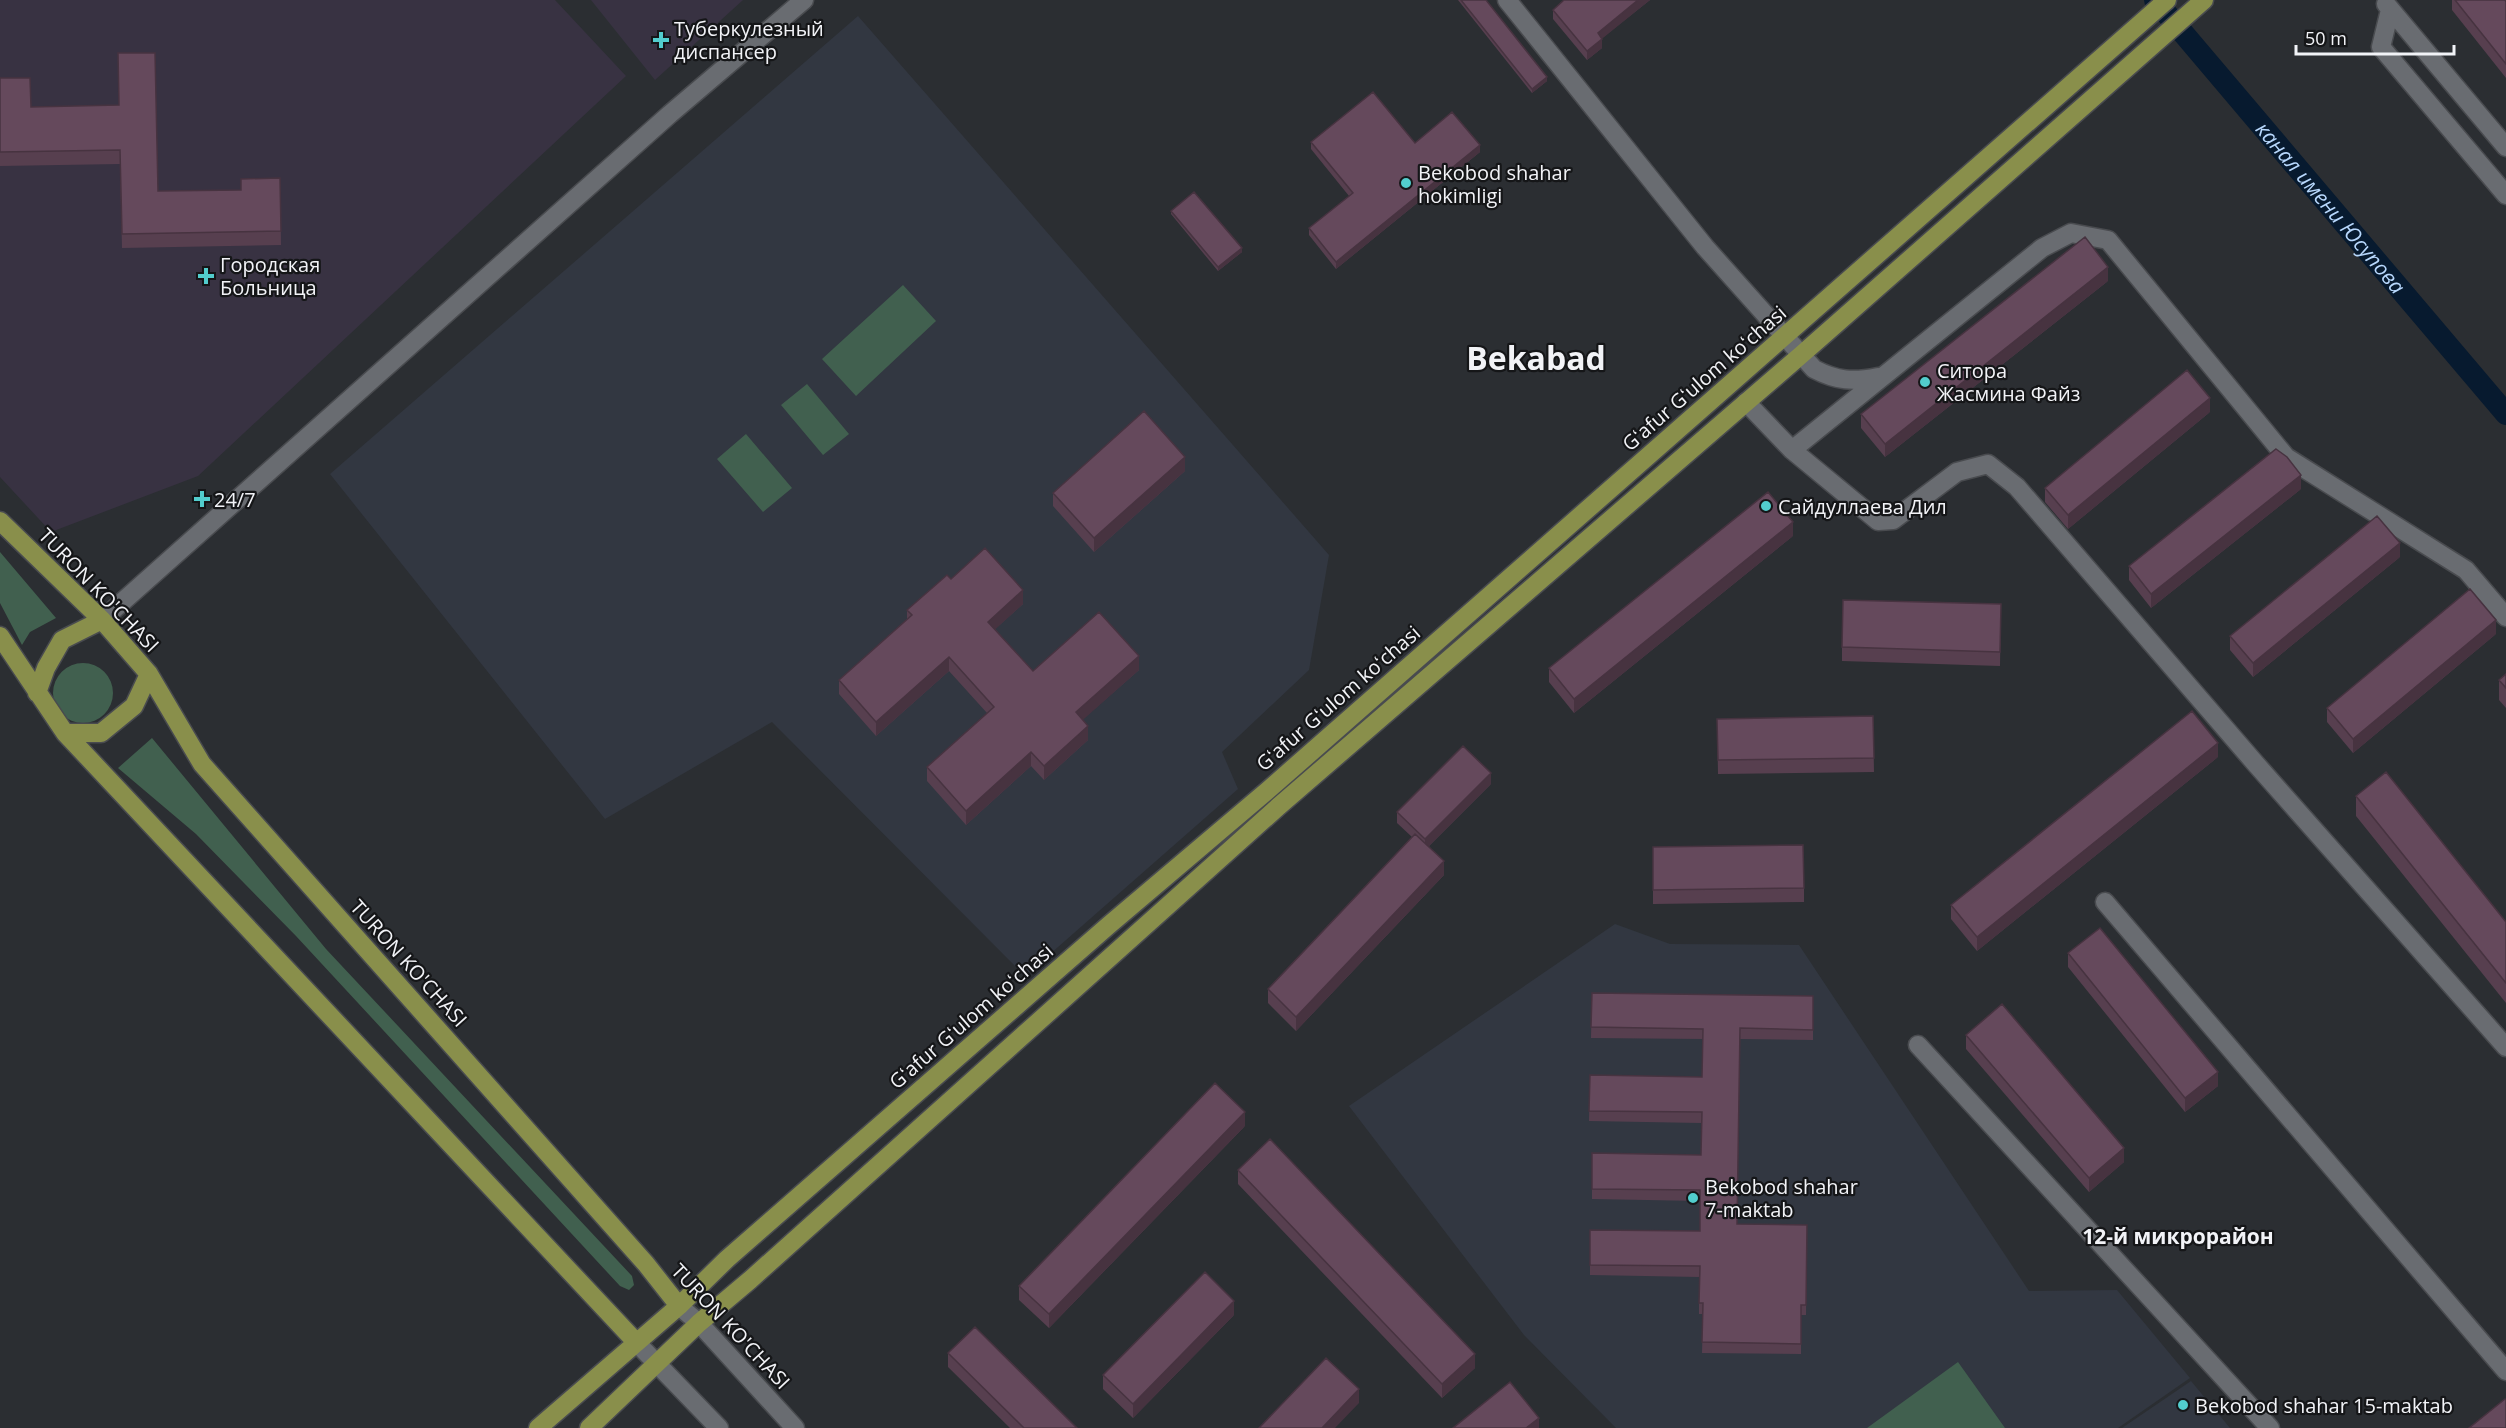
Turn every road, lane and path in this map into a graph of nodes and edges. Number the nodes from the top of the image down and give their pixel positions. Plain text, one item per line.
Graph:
1 (804, 0) edge
2 (1507, 0) edge
3 (2167, 0) edge
4 (2204, 0) edge
5 (2386, 5) edge
6 (2506, 147) edge
7 (2506, 195) edge
8 (1785, 337) junction
9 (1801, 355) junction
10 (1881, 377) junction
11 (1746, 402) junction
12 (1792, 450) junction
13 (0, 521) edge
14 (2506, 617) edge
15 (102, 620) junction
16 (0, 636) edge
17 (149, 674) junction
18 (37, 693) junction
19 (65, 733) junction
20 (1267, 791) junction
21 (1279, 806) junction
22 (2105, 902) dead end
23 (1918, 1045) dead end
24 (2506, 1047) edge
25 (679, 1306) junction
26 (699, 1323) junction
27 (636, 1342) junction
28 (658, 1363) junction
29 (2506, 1371) edge
30 (538, 1428) edge
31 (589, 1428) edge
32 (719, 1428) edge
33 (795, 1428) edge
34 (2270, 1428) edge

1 - 15 street
2 - 8 street
3 - 8 main road, Gʻafur Gʻulom koʻchasi
4 - 9 main road
5 - 6 street
5 - 7 street
8 - 9 street
8 - 20 main road, Gʻafur Gʻulom koʻchasi
9 - 10 street
9 - 11 main road
10 - 12 street
10 - 14 street
11 - 12 street
11 - 21 main road
12 - 24 street
13 - 15 main road, TURON KO'CHASI
15 - 17 main road, TURON KO'CHASI
15 - 18 main road
16 - 18 main road
17 - 19 main road
17 - 25 main road, TURON KO'CHASI
18 - 19 main road
19 - 27 main road
20 - 21 main road
20 - 25 main road, Gʻafur Gʻulom koʻchasi
21 - 26 main road
22 - 29 street
23 - 34 street
25 - 26 street, TURON KO'CHASI
25 - 27 main road, Gʻafur Gʻulom koʻchasi
26 - 28 main road
26 - 33 street, TURON KO'CHASI
27 - 28 street
27 - 30 main road, Gʻafur Gʻulom koʻchasi
28 - 31 main road
28 - 32 street

